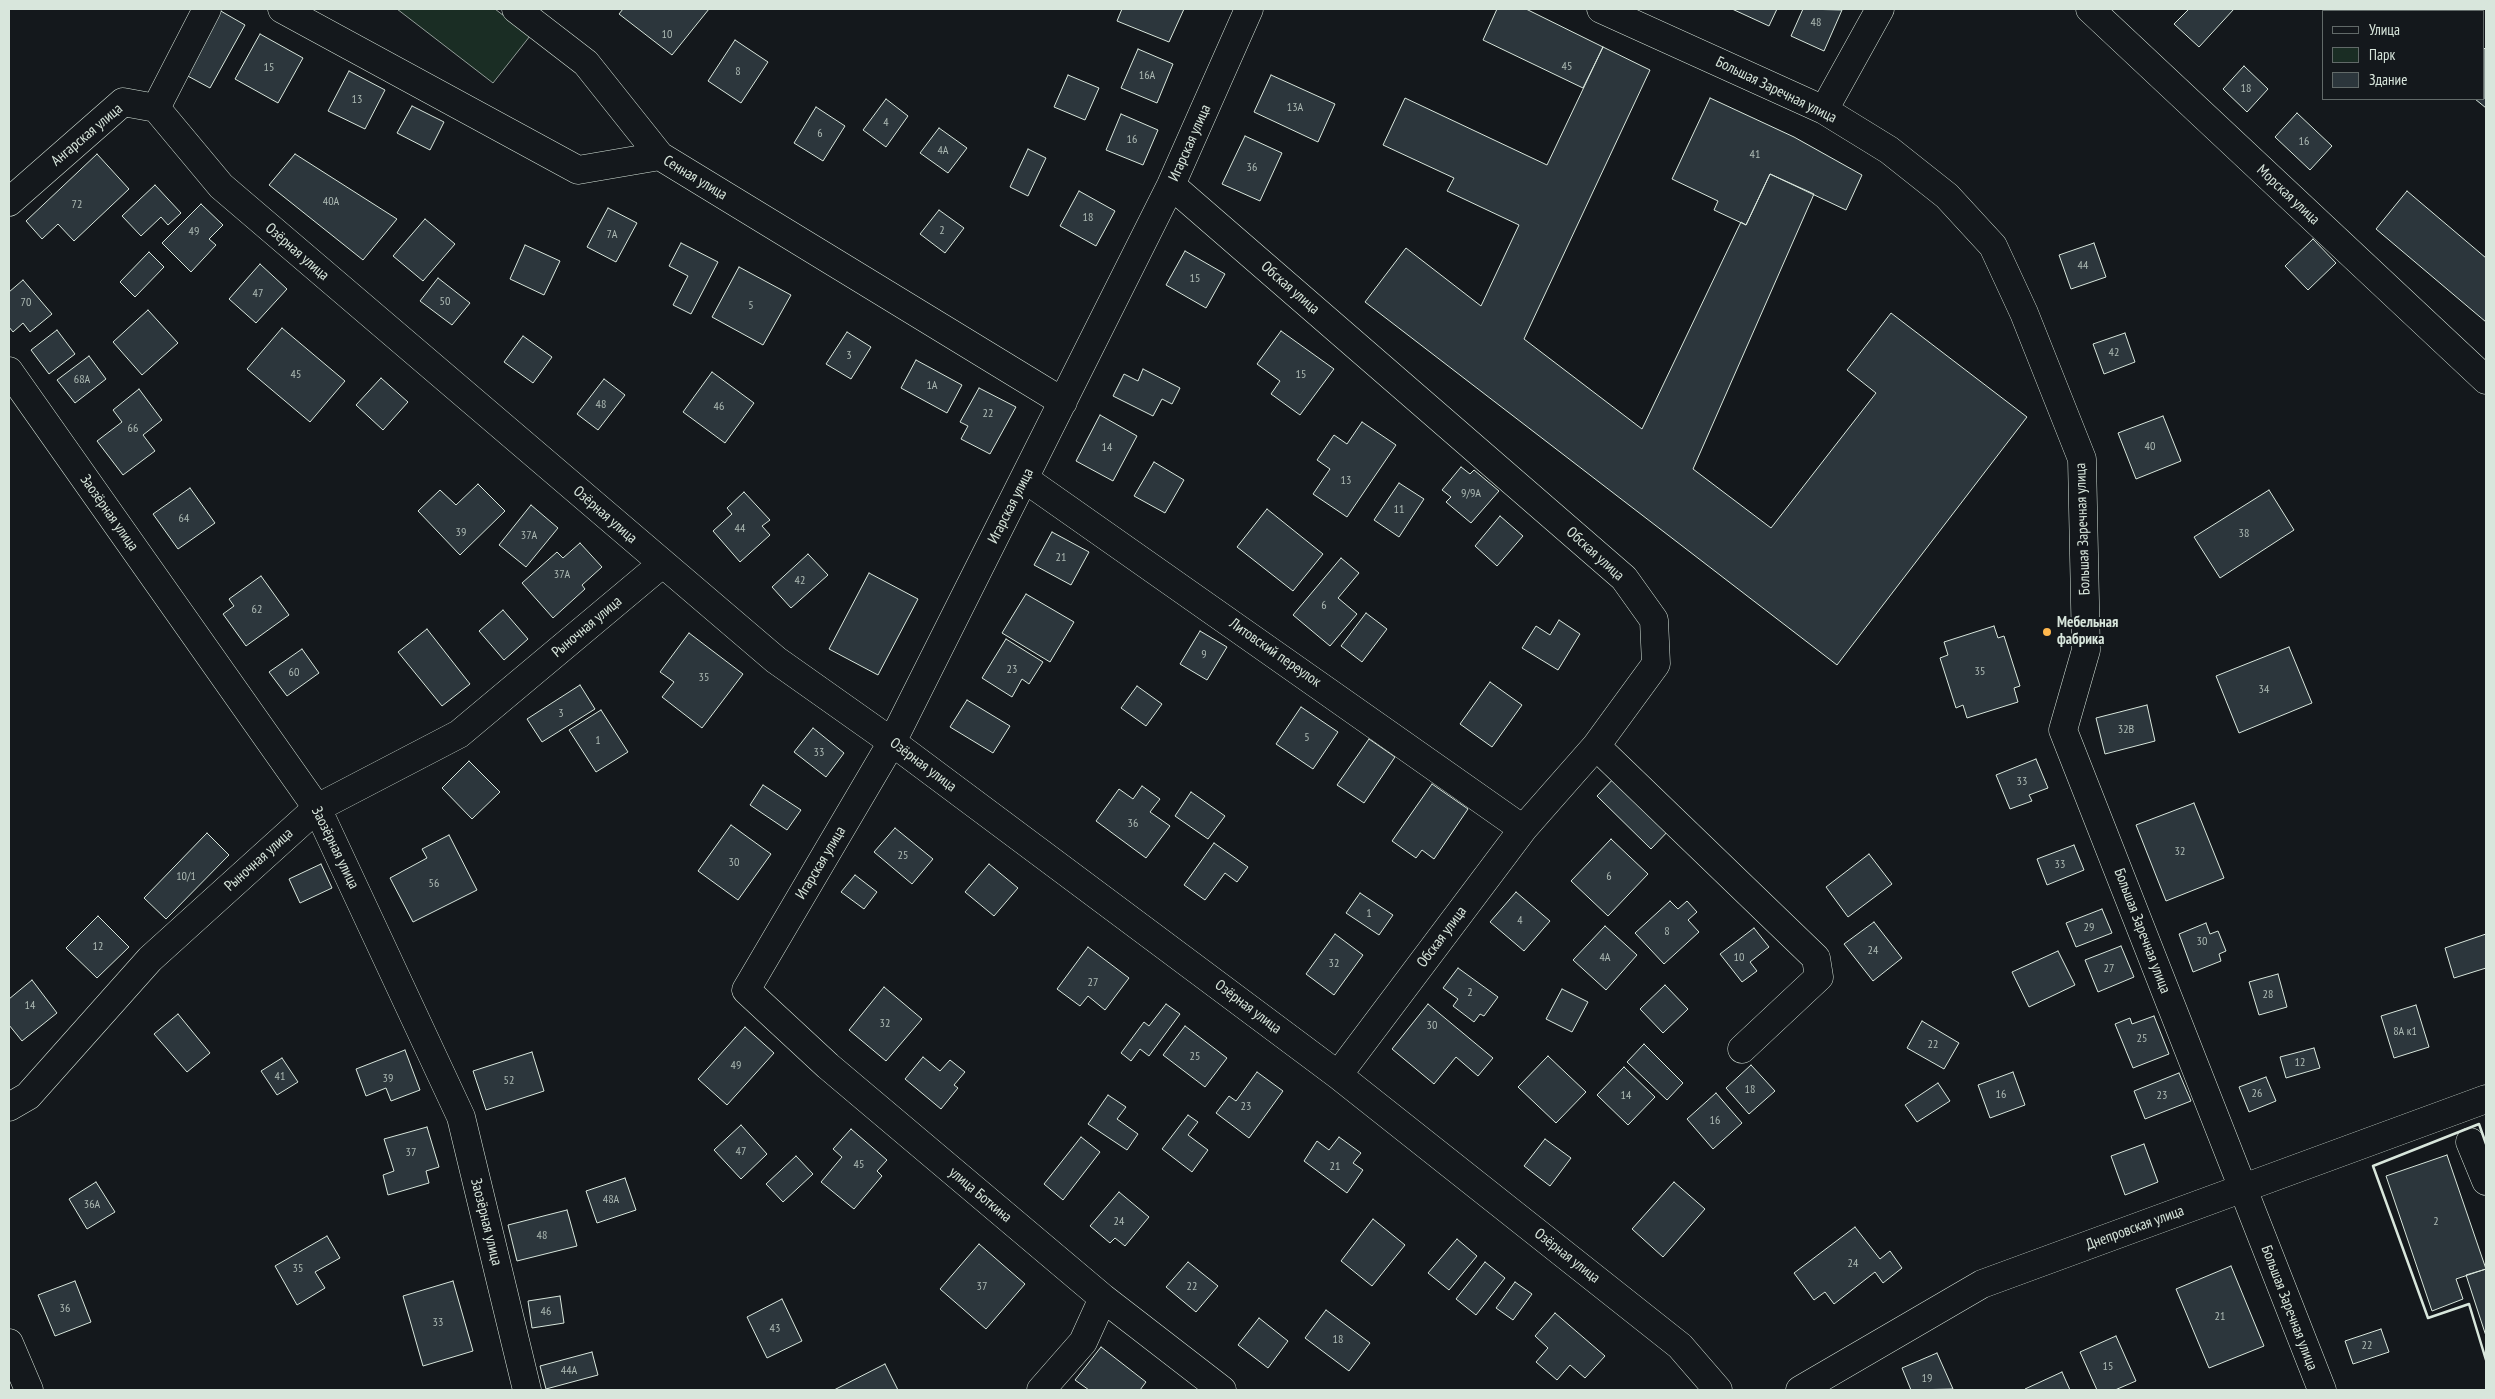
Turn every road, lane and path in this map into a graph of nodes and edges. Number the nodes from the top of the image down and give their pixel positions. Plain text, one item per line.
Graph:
1 (207, 9) edge
2 (282, 9) edge
3 (516, 9) edge
4 (1249, 9) edge
5 (1601, 9) edge
6 (1880, 9) edge
7 (2090, 9) edge
8 (319, 18) edge
9 (156, 108) junction
10 (1824, 110) junction
11 (660, 156) junction
12 (1171, 185) junction
13 (9, 202) edge
14 (9, 371) edge
15 (2486, 380) edge
16 (1063, 402) junction
17 (1025, 479) junction
18 (662, 564) junction
19 (892, 742) junction
20 (1596, 746) junction
21 (317, 808) junction
22 (1523, 829) junction
23 (746, 990) joint
24 (1742, 1049) dead end
25 (1338, 1074) junction
26 (2486, 1099) edge
27 (9, 1107) edge
28 (2470, 1142) dead end
29 (2486, 1181) edge
30 (2243, 1189) junction
31 (1103, 1298) junction
32 (9, 1343) edge
33 (29, 1390) edge
34 (527, 1390) edge
35 (1041, 1390) edge
36 (1222, 1390) edge
37 (1718, 1390) edge
38 (1800, 1390) edge
39 (2322, 1390) edge

1 - 9 street
2 - 8 street, Сенная улица
3 - 11 street
4 - 12 street, Игарская улица
5 - 10 street, Большая Заречная улица
6 - 10 street
7 - 15 street, Морская улица
8 - 11 street, Сенная улица
9 - 13 street, Ангарская улица
9 - 18 street, Озёрная улица
10 - 30 street, Большая Заречная улица
11 - 16 street, Сенная улица
12 - 16 street, Игарская улица
12 - 20 street, Обская улица
14 - 21 street, Заозёрная улица
16 - 17 street, Игарская улица
17 - 19 street, Игарская улица
17 - 22 street, Литовский переулок
18 - 19 street, Озёрная улица
18 - 21 street, Рыночная улица
19 - 23 street, Игарская улица
19 - 25 street, Озёрная улица
20 - 22 street, Обская улица
20 - 24 street
21 - 27 street, Рыночная улица
21 - 34 street, Заозёрная улица
22 - 25 street, Обская улица
23 - 31 street, улица Боткина
25 - 37 street, Озёрная улица
26 - 30 street, Днепровская улица
28 - 29 street
30 - 38 street, Днепровская улица
30 - 39 street, Большая Заречная улица
31 - 35 street
31 - 36 street, улица Боткина
32 - 33 street

